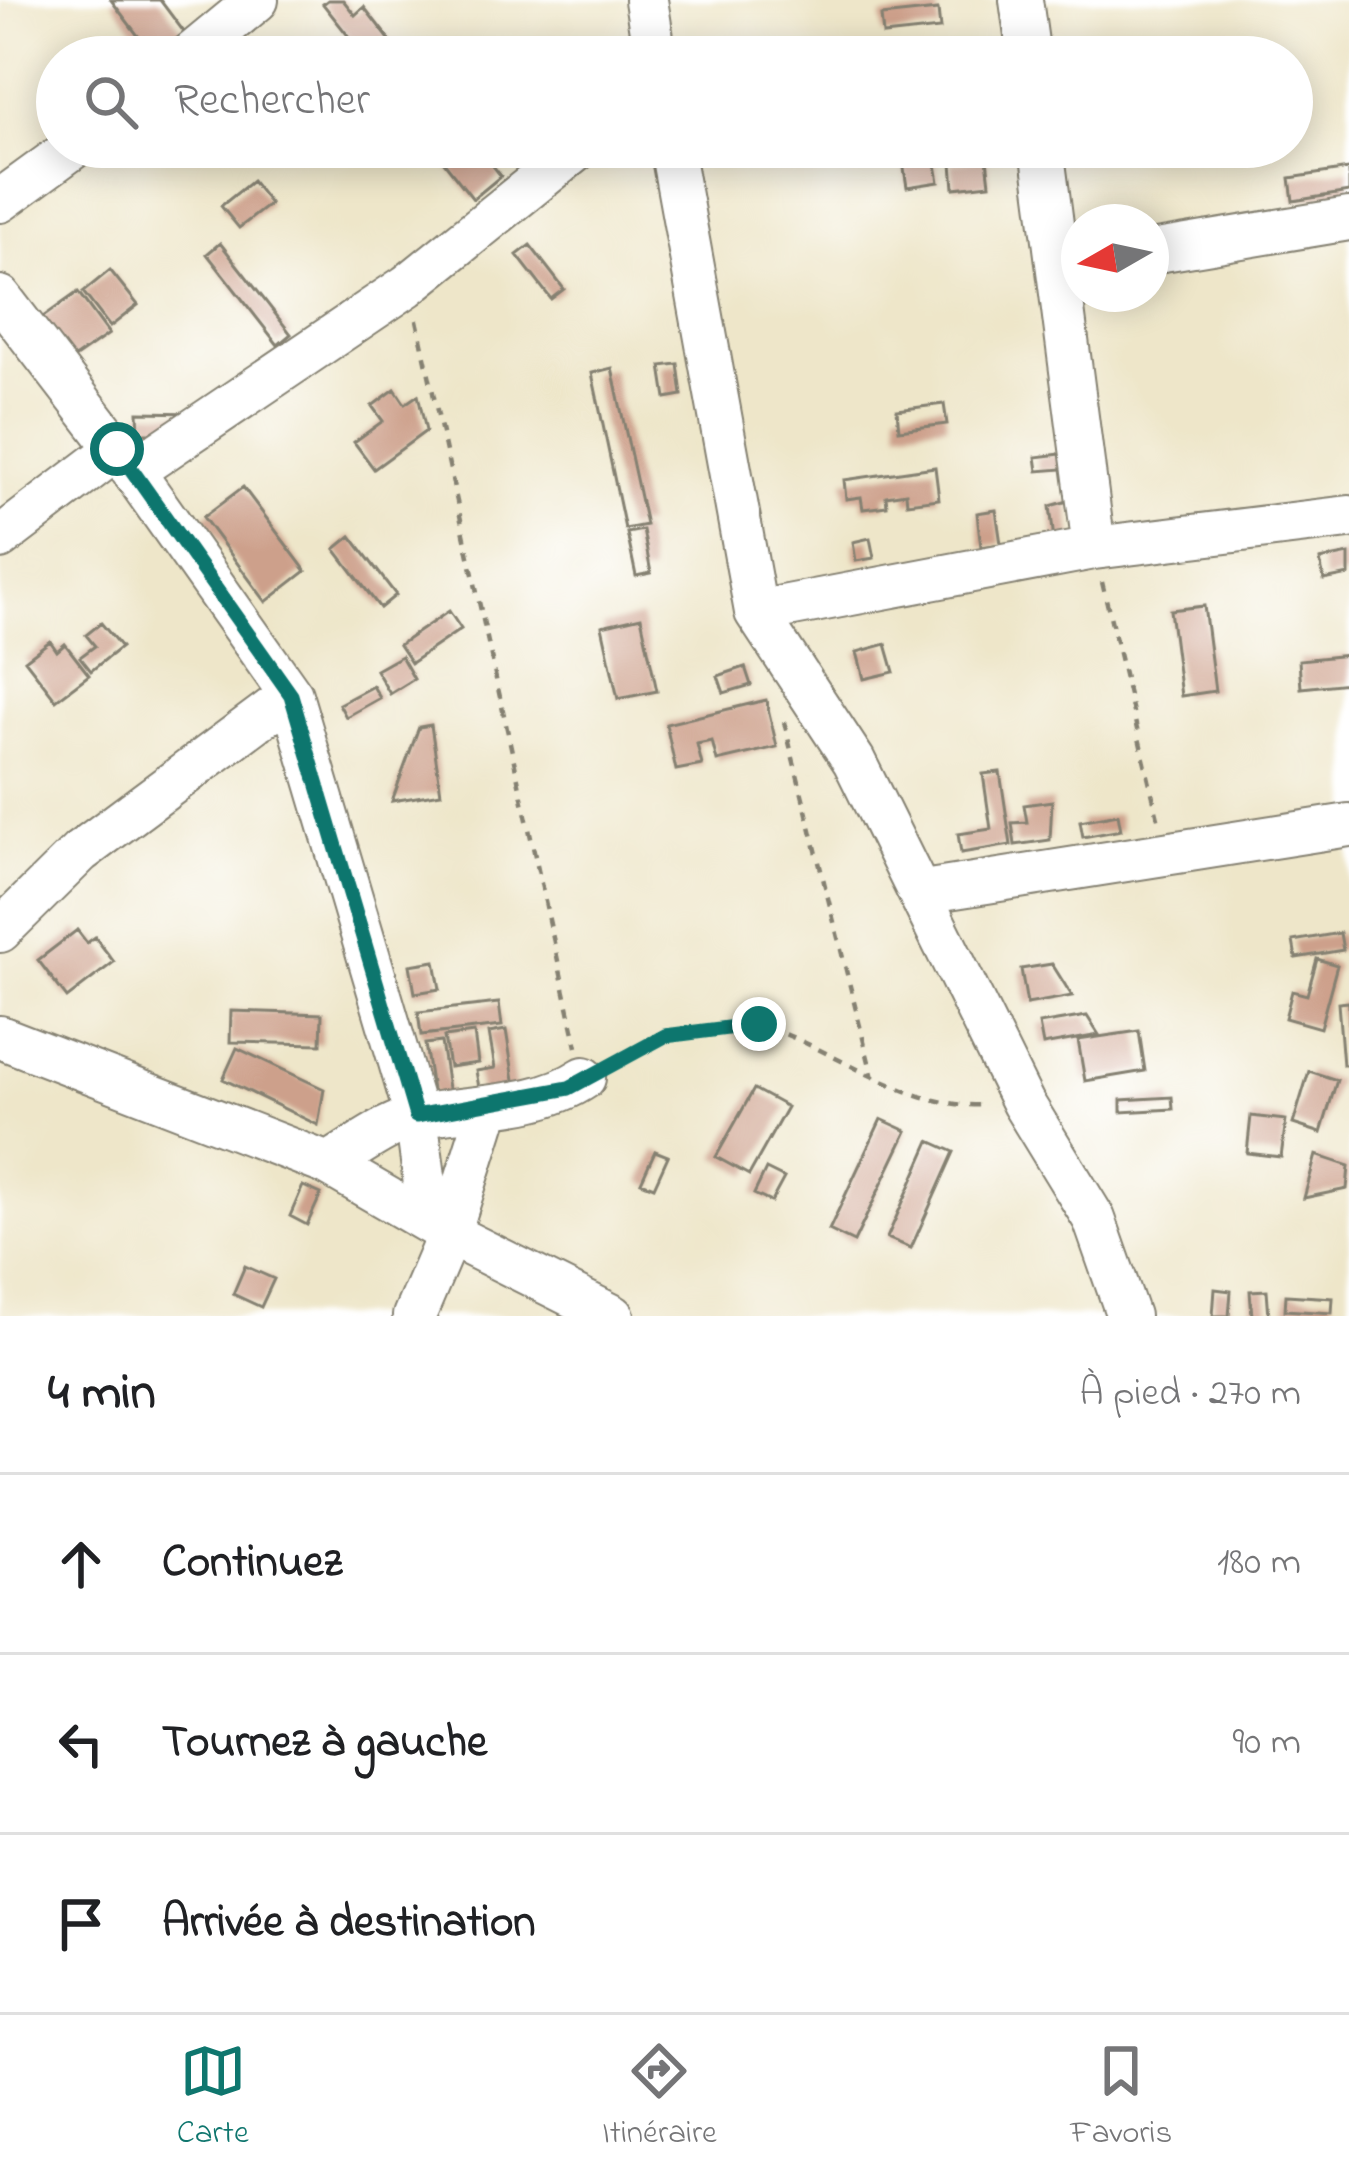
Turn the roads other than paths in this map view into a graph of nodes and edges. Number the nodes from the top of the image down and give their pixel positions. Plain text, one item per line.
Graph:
1 (256, 0) edge
2 (646, 0) edge
3 (1022, 0) edge
4 (213, 36) edge
5 (652, 36) edge
6 (1026, 36) edge
7 (45, 168) edge
8 (554, 168) edge
9 (675, 168) edge
10 (1047, 168) edge
11 (0, 201) edge
12 (1349, 219) edge
13 (1061, 230) edge
14 (1169, 249) edge
15 (0, 297) edge
16 (1073, 312) edge
17 (125, 460) junction
18 (1349, 517) edge
19 (0, 538) edge
20 (1094, 548) junction
21 (756, 612) junction
22 (291, 695) junction
23 (1349, 825) edge
24 (923, 892) junction
25 (0, 931) edge
26 (0, 1037) edge
27 (584, 1078) road end
28 (488, 1107) junction
29 (416, 1116) junction
30 (328, 1164) junction
31 (439, 1228) junction
32 (414, 1316) edge
33 (613, 1316) edge
34 (1128, 1316) edge

1 - 4 street
2 - 5 street
3 - 6 street
7 - 11 street
8 - 17 street
9 - 21 street
10 - 13 street
12 - 14 street
15 - 17 street
16 - 20 street
17 - 19 street
17 - 22 street
18 - 20 street
20 - 21 street
21 - 24 street
22 - 25 street
22 - 29 street
23 - 24 street
24 - 34 street
26 - 30 street
27 - 28 street
28 - 29 street
28 - 31 street
29 - 30 street
29 - 31 street
30 - 31 street
31 - 32 street
31 - 33 street

